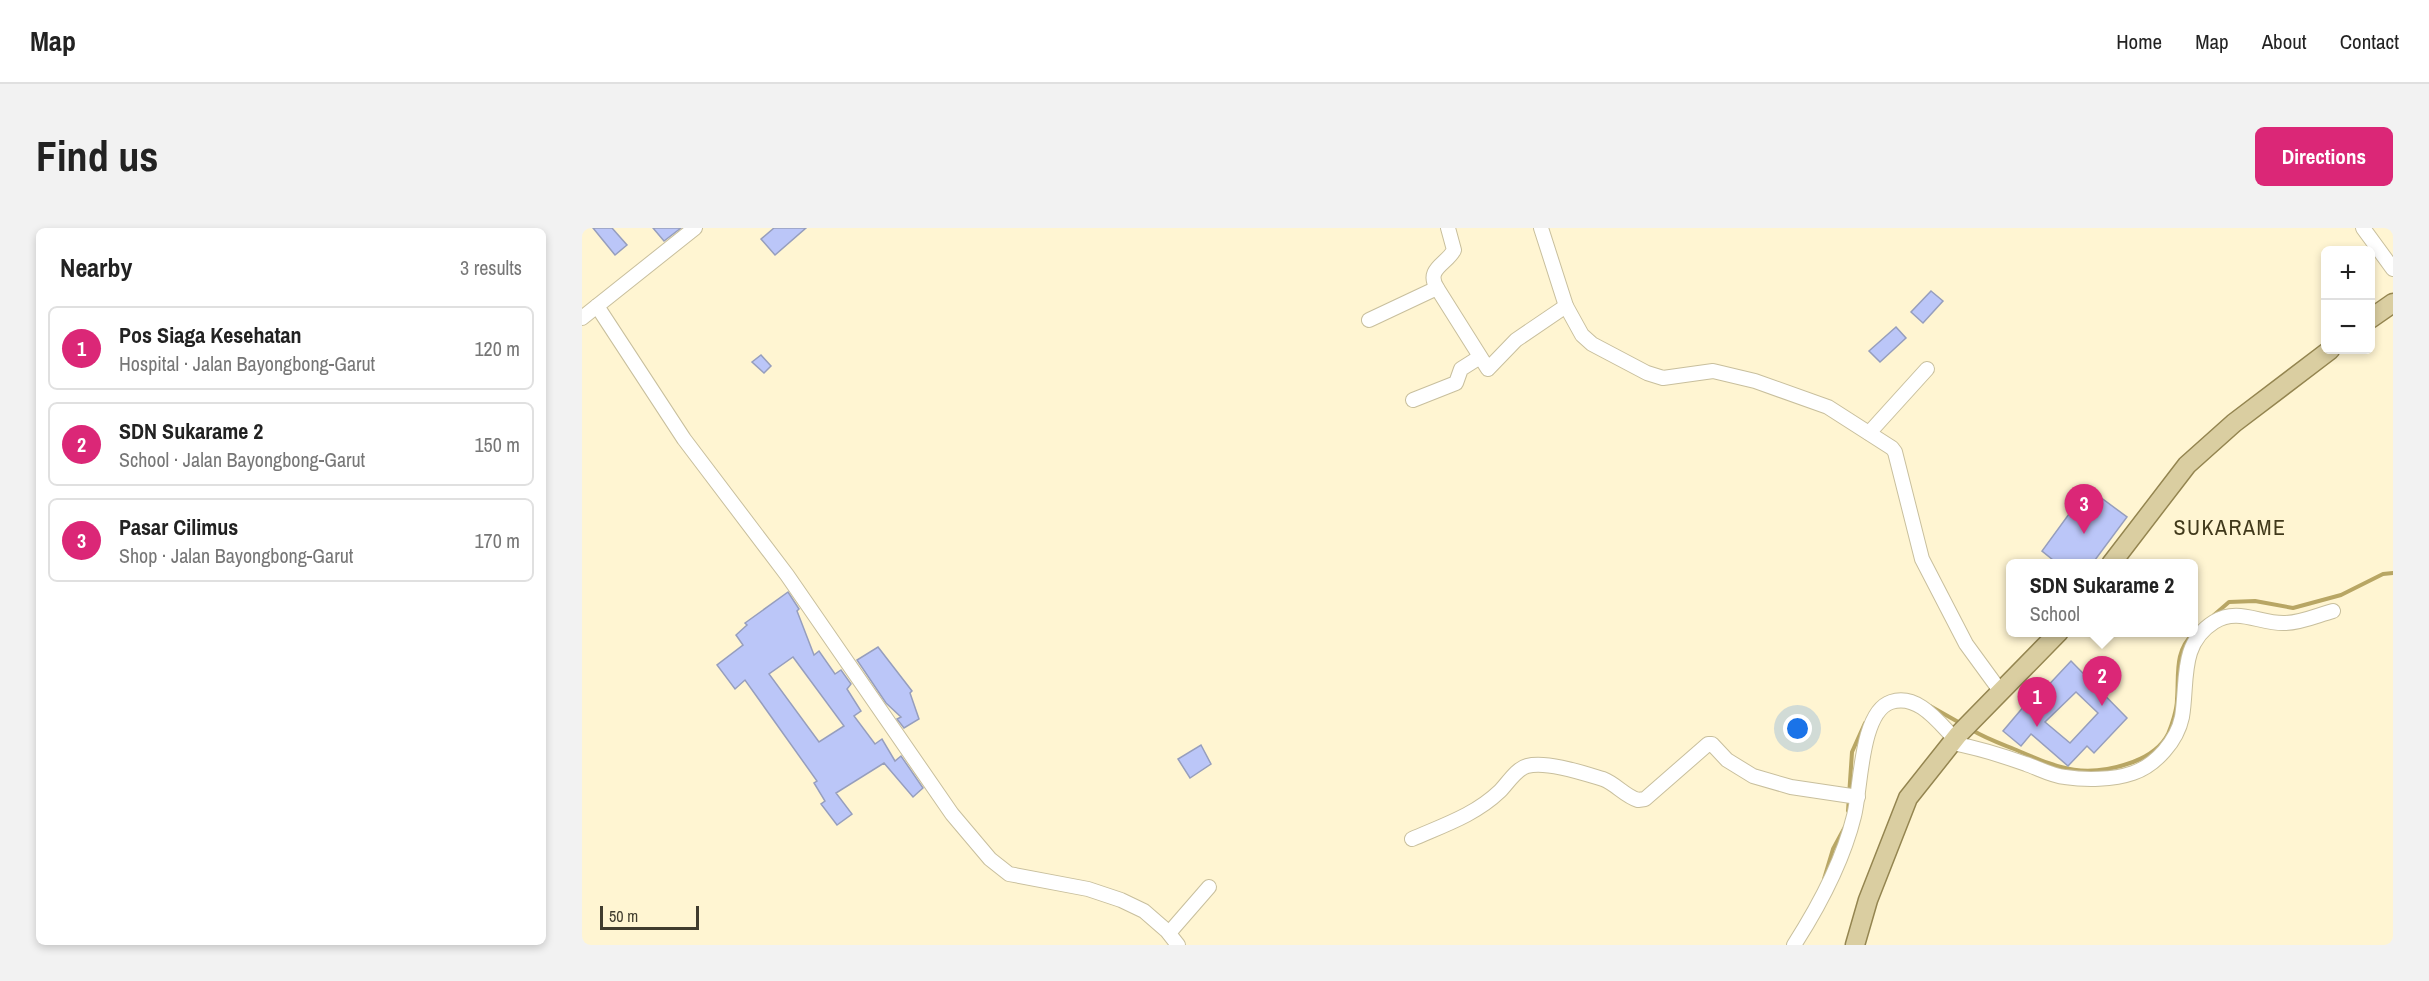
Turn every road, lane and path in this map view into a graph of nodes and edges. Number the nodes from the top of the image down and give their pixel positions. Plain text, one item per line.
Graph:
1 (695, 228) edge
2 (1448, 228) edge
3 (1541, 228) edge
4 (2363, 228) edge
5 (2393, 269) edge
6 (1437, 288) junction
7 (2393, 303) edge
8 (597, 306) junction
9 (1566, 306) junction
10 (2375, 316) edge
11 (582, 318) edge
12 (1369, 320) dead end
13 (2325, 354) edge
14 (1480, 357) junction
15 (1927, 369) dead end
16 (1413, 400) dead end
17 (1869, 433) junction
18 (2115, 559) edge
19 (2333, 611) dead end
20 (2055, 637) edge
21 (2001, 692) junction
22 (1955, 739) junction
23 (1856, 797) junction
24 (1413, 839) dead end
25 (1209, 887) dead end
26 (1169, 933) junction
27 (1178, 945) edge
28 (1794, 945) edge
29 (1855, 945) edge

1 - 8 street
2 - 6 street
3 - 9 street
4 - 5 street
6 - 12 street
6 - 14 street
7 - 10 main road
8 - 11 street
8 - 26 street
9 - 14 street
9 - 17 street
13 - 18 main road
14 - 16 street
15 - 17 street
17 - 21 street
19 - 22 street
20 - 21 main road
21 - 22 main road
22 - 23 street
22 - 29 main road
23 - 24 street
23 - 28 street
25 - 26 street
26 - 27 street

